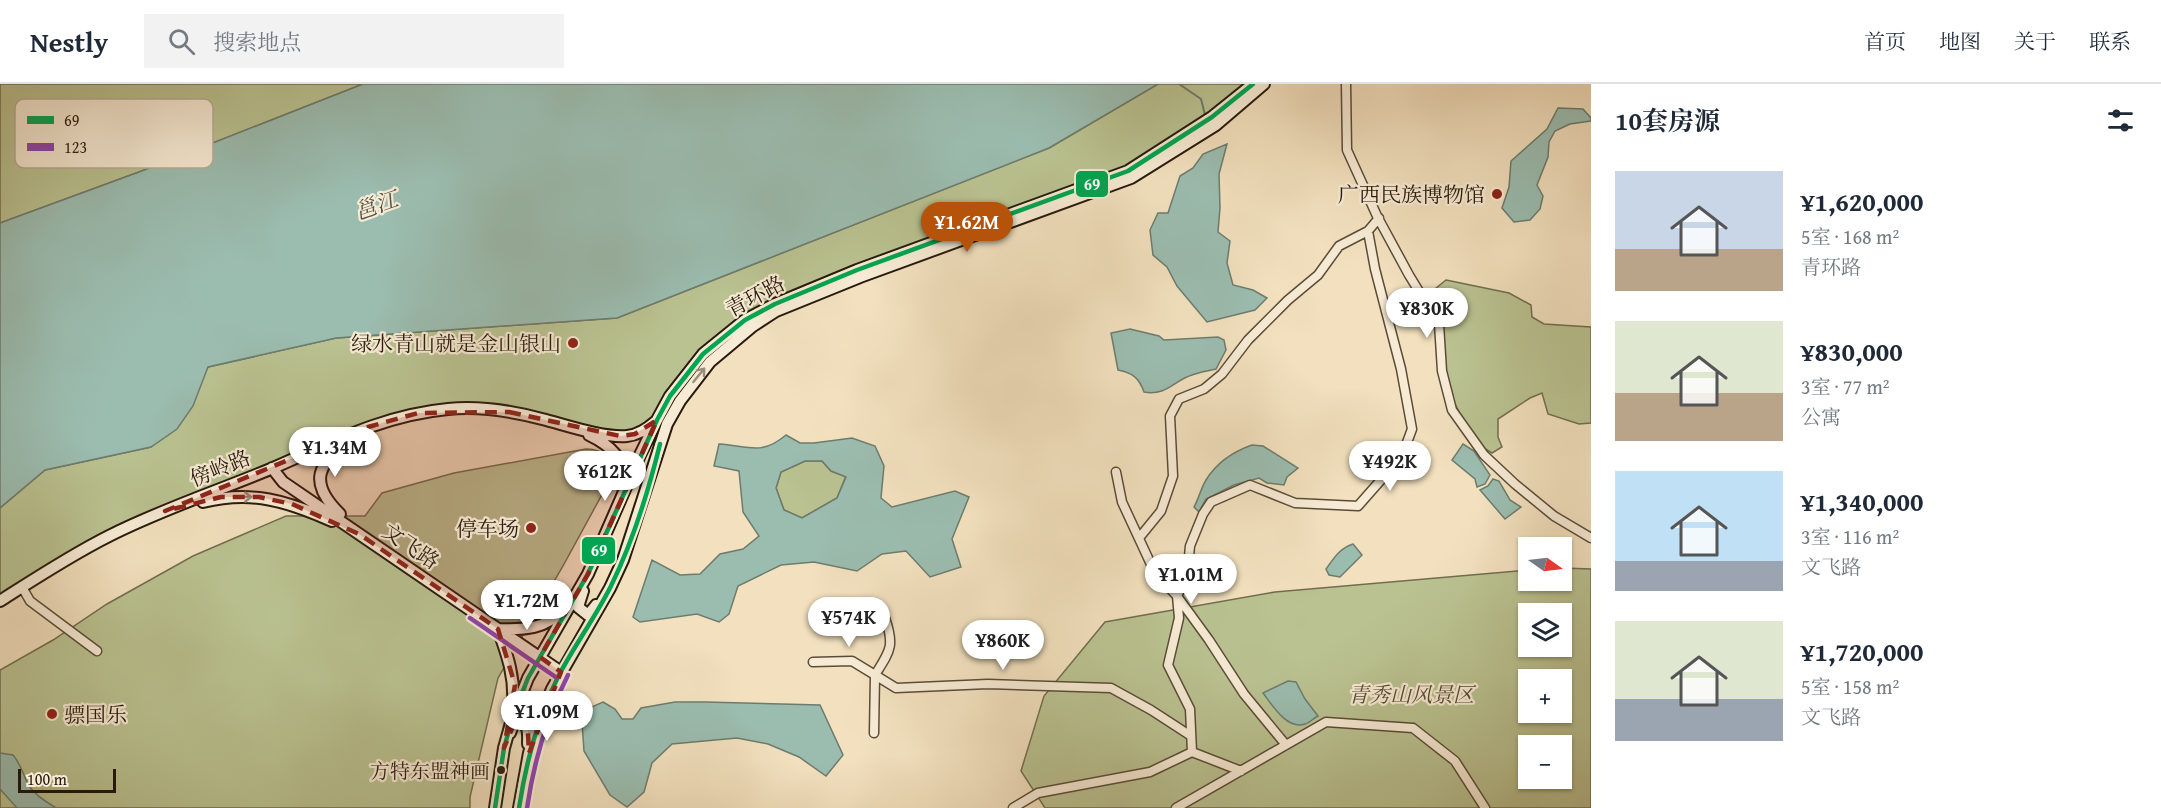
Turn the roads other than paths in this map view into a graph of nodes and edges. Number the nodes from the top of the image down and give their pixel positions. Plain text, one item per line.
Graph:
1 (1253, 84) edge
2 (1264, 84) edge
3 (1346, 84) edge
4 (1379, 218) junction
5 (1368, 231) junction
6 (657, 420) junction
7 (368, 427) junction
8 (575, 428) junction
9 (272, 468) junction
10 (1116, 472) dead end
11 (165, 511) junction
12 (612, 521) junction
13 (359, 534) junction
14 (1140, 538) junction
15 (1591, 538) edge
16 (588, 574) junction
17 (22, 587) junction
18 (610, 588) junction
19 (1177, 596) junction
20 (575, 597) junction
21 (0, 601) edge
22 (885, 618) dead end
23 (498, 629) junction
24 (98, 651) dead end
25 (540, 657) junction
26 (813, 662) dead end
27 (561, 672) junction
28 (875, 675) junction
29 (513, 716) junction
30 (874, 733) dead end
31 (1191, 736) junction
32 (1286, 745) junction
33 (504, 748) junction
34 (1192, 752) junction
35 (529, 753) junction
36 (1241, 771) junction
37 (495, 808) edge
38 (519, 808) edge
39 (1013, 808) edge
40 (1176, 808) edge
41 (1485, 808) edge

1 - 6 main road, 青环路
18 -> 2 main road, 青环路
3 - 4 street
4 - 5 street
4 - 15 street
5 - 14 street
5 - 19 street
6 - 8 main road
6 - 12 main road, 青环路
7 - 8 main road, 傍岭路
7 - 9 main road, 傍岭路
7 - 13 main road
8 - 12 main road
9 - 11 main road, 傍岭路
9 - 13 main road, 文飞路
10 - 14 street
11 -> 13 main road
11 - 17 main road, 傍岭路
12 - 16 main road, 青环路
13 - 23 main road, 文飞路
14 - 19 street
16 - 18 main road
16 - 20 main road, 青环路
17 - 21 main road, 傍岭路
17 - 24 street
18 - 27 main road, 青环路
19 - 31 street
19 - 32 street
20 - 23 main road
20 - 25 main road, 青环路
22 - 28 street
23 - 25 main road, 文飞路
23 - 29 main road
25 - 27 main road, 文飞路
25 - 29 main road, 青环路
26 - 28 street
27 - 35 main road, 青环路
28 - 30 street
28 - 31 street
29 - 33 main road, 青环路
31 - 34 street
32 - 36 street
32 - 41 street
33 - 35 main road
33 - 37 main road, 青环路
34 - 36 street
34 - 39 street
35 - 38 main road, 青环路
36 - 40 street

